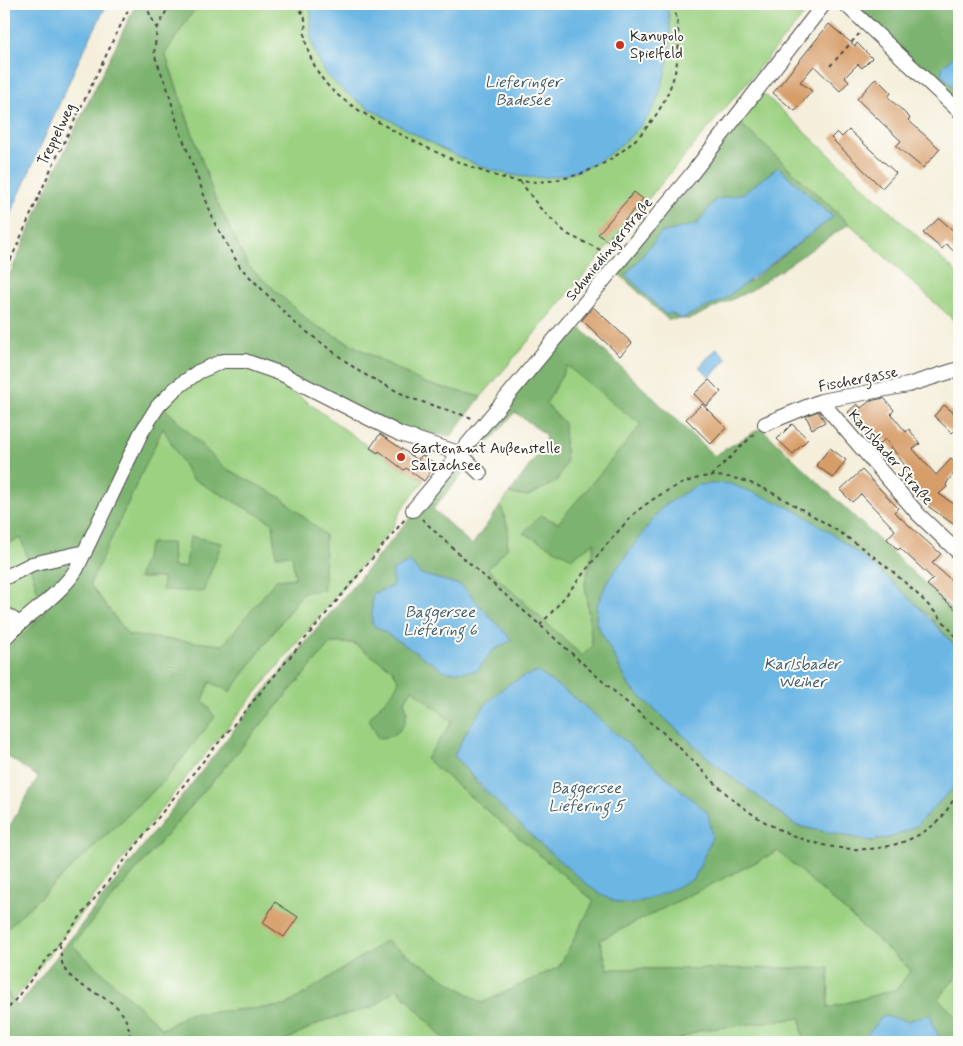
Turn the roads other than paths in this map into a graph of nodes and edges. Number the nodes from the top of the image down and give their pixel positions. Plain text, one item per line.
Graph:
1 (824, 4) edge
2 (845, 4) edge
3 (959, 111) edge
4 (959, 369) edge
5 (821, 401) junction
6 (765, 424) road end
7 (459, 453) junction
8 (480, 473) dead end
9 (413, 510) road end
10 (85, 552) junction
11 (959, 553) edge
12 (4, 578) edge
13 (4, 613) edge
14 (18, 623) junction
15 (4, 639) edge

1 - 7 street, Schmiedingerstraße
2 - 3 street
4 - 5 street, Fischergasse
5 - 6 street, Fischergasse
5 - 11 street, Karlsbader Straße
7 - 8 street
7 - 9 street, Schmiedingerstraße
7 - 10 street
10 - 12 street
10 - 14 street
13 - 14 street
14 - 15 street

